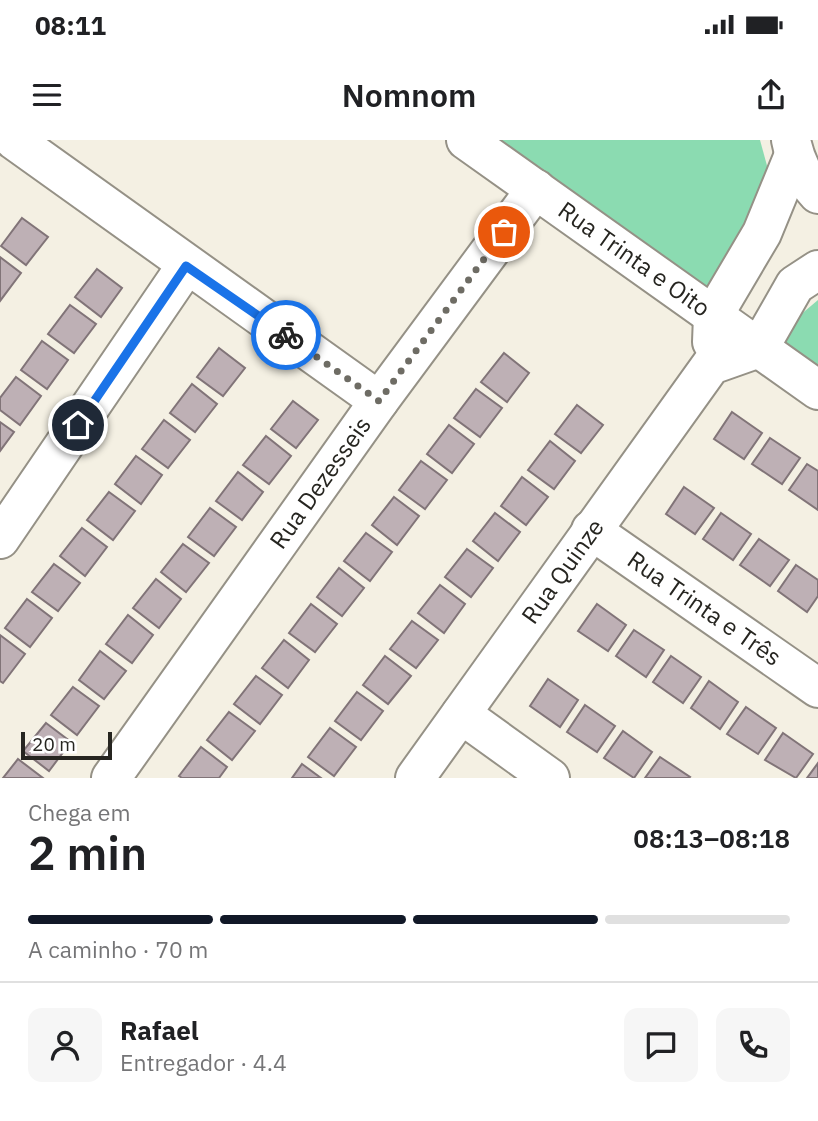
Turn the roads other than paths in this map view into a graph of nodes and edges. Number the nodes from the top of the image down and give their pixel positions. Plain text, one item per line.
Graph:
1 (14, 140) edge
2 (466, 140) edge
3 (792, 147) edge
4 (536, 189) junction
5 (818, 194) edge
6 (186, 266) junction
7 (818, 270) edge
8 (735, 332) junction
9 (818, 390) edge
10 (379, 401) junction
11 (591, 530) junction
12 (0, 539) edge
13 (818, 688) edge
14 (461, 714) junction
15 (123, 774) edge
16 (415, 778) edge
17 (550, 778) edge

1 - 6 street
2 - 4 street, Rua Trinta e Oito
3 - 5 street
3 - 8 street
4 - 8 street, Rua Trinta e Oito
4 - 10 street, Rua Dezesseis
6 - 10 street
6 - 12 street
7 - 8 street
8 - 9 street, Rua Trinta e Oito
8 - 11 street, Rua Quinze
10 - 15 street, Rua Dezesseis
11 - 13 street, Rua Trinta e Três
11 - 14 street, Rua Quinze
14 - 16 street, Rua Quinze
14 - 17 street

